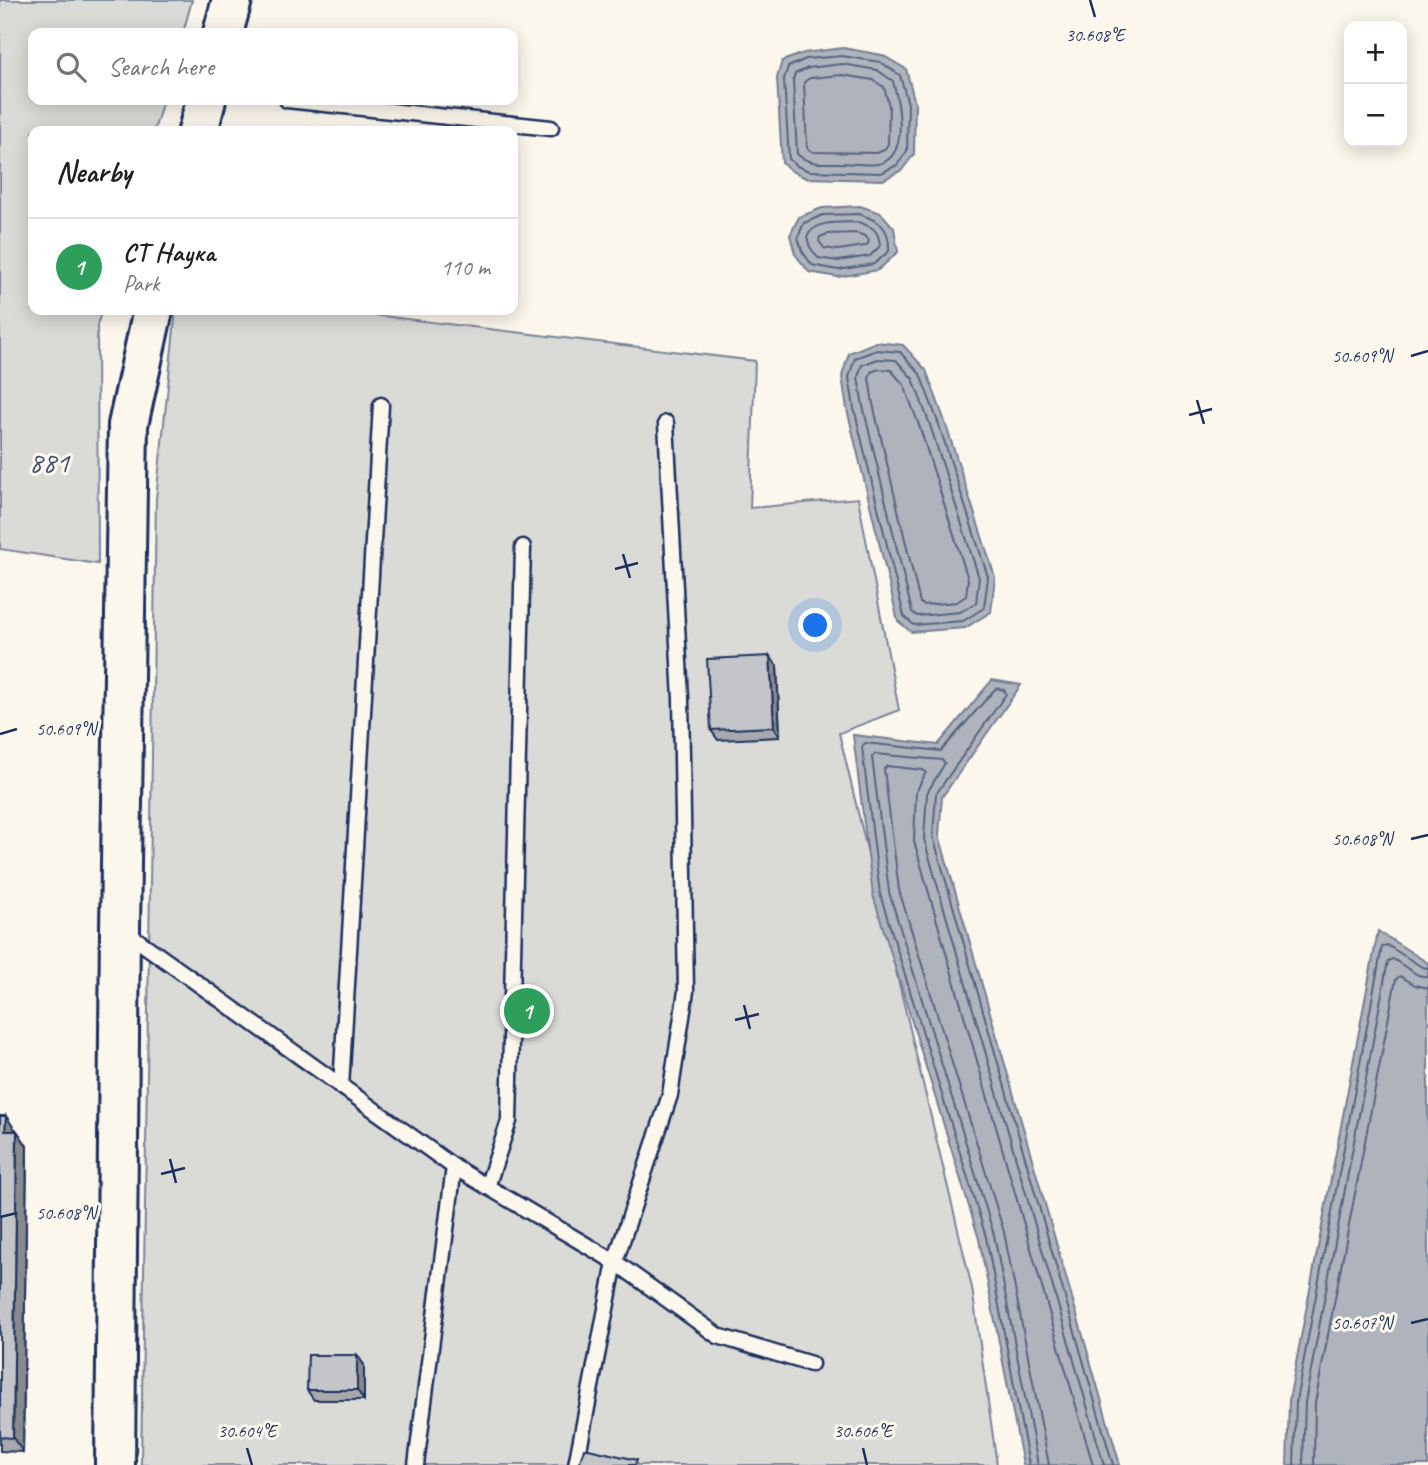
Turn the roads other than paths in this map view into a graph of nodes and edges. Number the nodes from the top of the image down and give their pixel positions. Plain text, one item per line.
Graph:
1 (232, 0) edge
2 (224, 28) edge
3 (205, 105) edge
4 (334, 105) edge
5 (199, 126) edge
6 (551, 128) dead end
7 (152, 315) edge
8 (381, 405) dead end
9 (666, 423) dead end
10 (523, 547) dead end
11 (120, 928) junction
12 (341, 1087) junction
13 (454, 1167) junction
14 (487, 1186) junction
15 (615, 1262) junction
16 (811, 1364) dead end
17 (115, 1465) edge
18 (416, 1465) edge
19 (576, 1465) edge

1 - 2 street
3 - 5 street
4 - 6 lane
7 - 11 street
8 - 12 lane
9 - 15 lane
10 - 14 lane
11 - 12 lane
11 - 17 street
12 - 13 lane
13 - 14 lane
13 - 18 lane
14 - 15 lane
15 - 16 lane
15 - 19 lane

